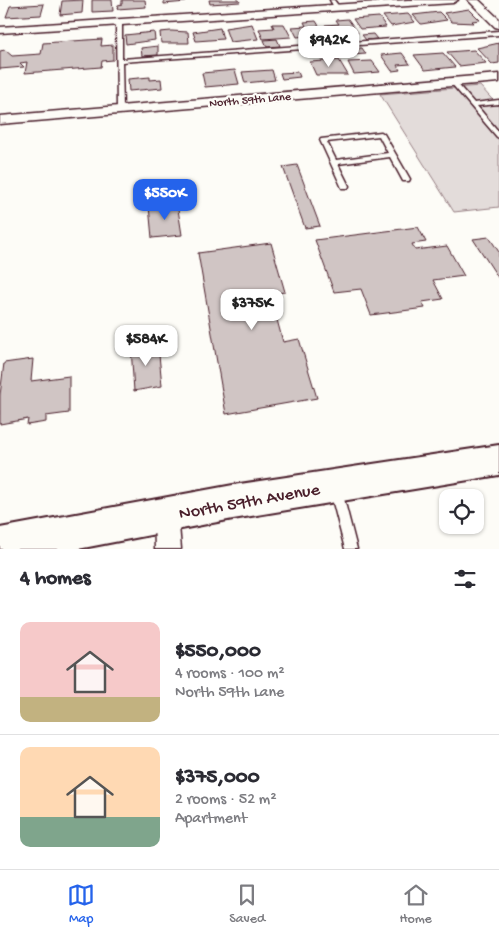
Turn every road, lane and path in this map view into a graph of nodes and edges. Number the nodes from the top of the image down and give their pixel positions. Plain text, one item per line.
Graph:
1 (453, 0) edge
2 (472, 0) edge
3 (334, 4) edge
4 (119, 22) junction
5 (499, 25) edge
6 (0, 30) edge
7 (499, 34) edge
8 (119, 61) junction
9 (499, 78) edge
10 (453, 82) junction
11 (499, 102) edge
12 (473, 105) junction
13 (120, 110) junction
14 (0, 120) edge
15 (499, 136) edge
16 (392, 154) junction
17 (334, 162) junction
18 (406, 179) dead end
19 (346, 186) dead end
20 (499, 460) edge
21 (335, 486) junction
22 (166, 514) junction
23 (0, 546) edge
24 (168, 549) edge
25 (351, 549) edge

1 - 3 street
2 - 5 street
3 - 4 street
4 - 6 street
4 - 8 lane
7 - 8 lane
8 - 13 lane
9 - 10 street, North 59th Lane
10 - 12 lane
10 - 13 street, North 59th Lane
11 - 12 lane
12 - 15 lane
13 - 14 street, North 59th Lane
16 - 17 lane
16 - 17 lane
16 - 18 lane
17 - 19 lane
20 - 21 main road, North 59th Avenue
21 - 22 main road, North 59th Avenue
21 - 25 lane
22 - 23 main road, North 59th Avenue
22 - 24 street

